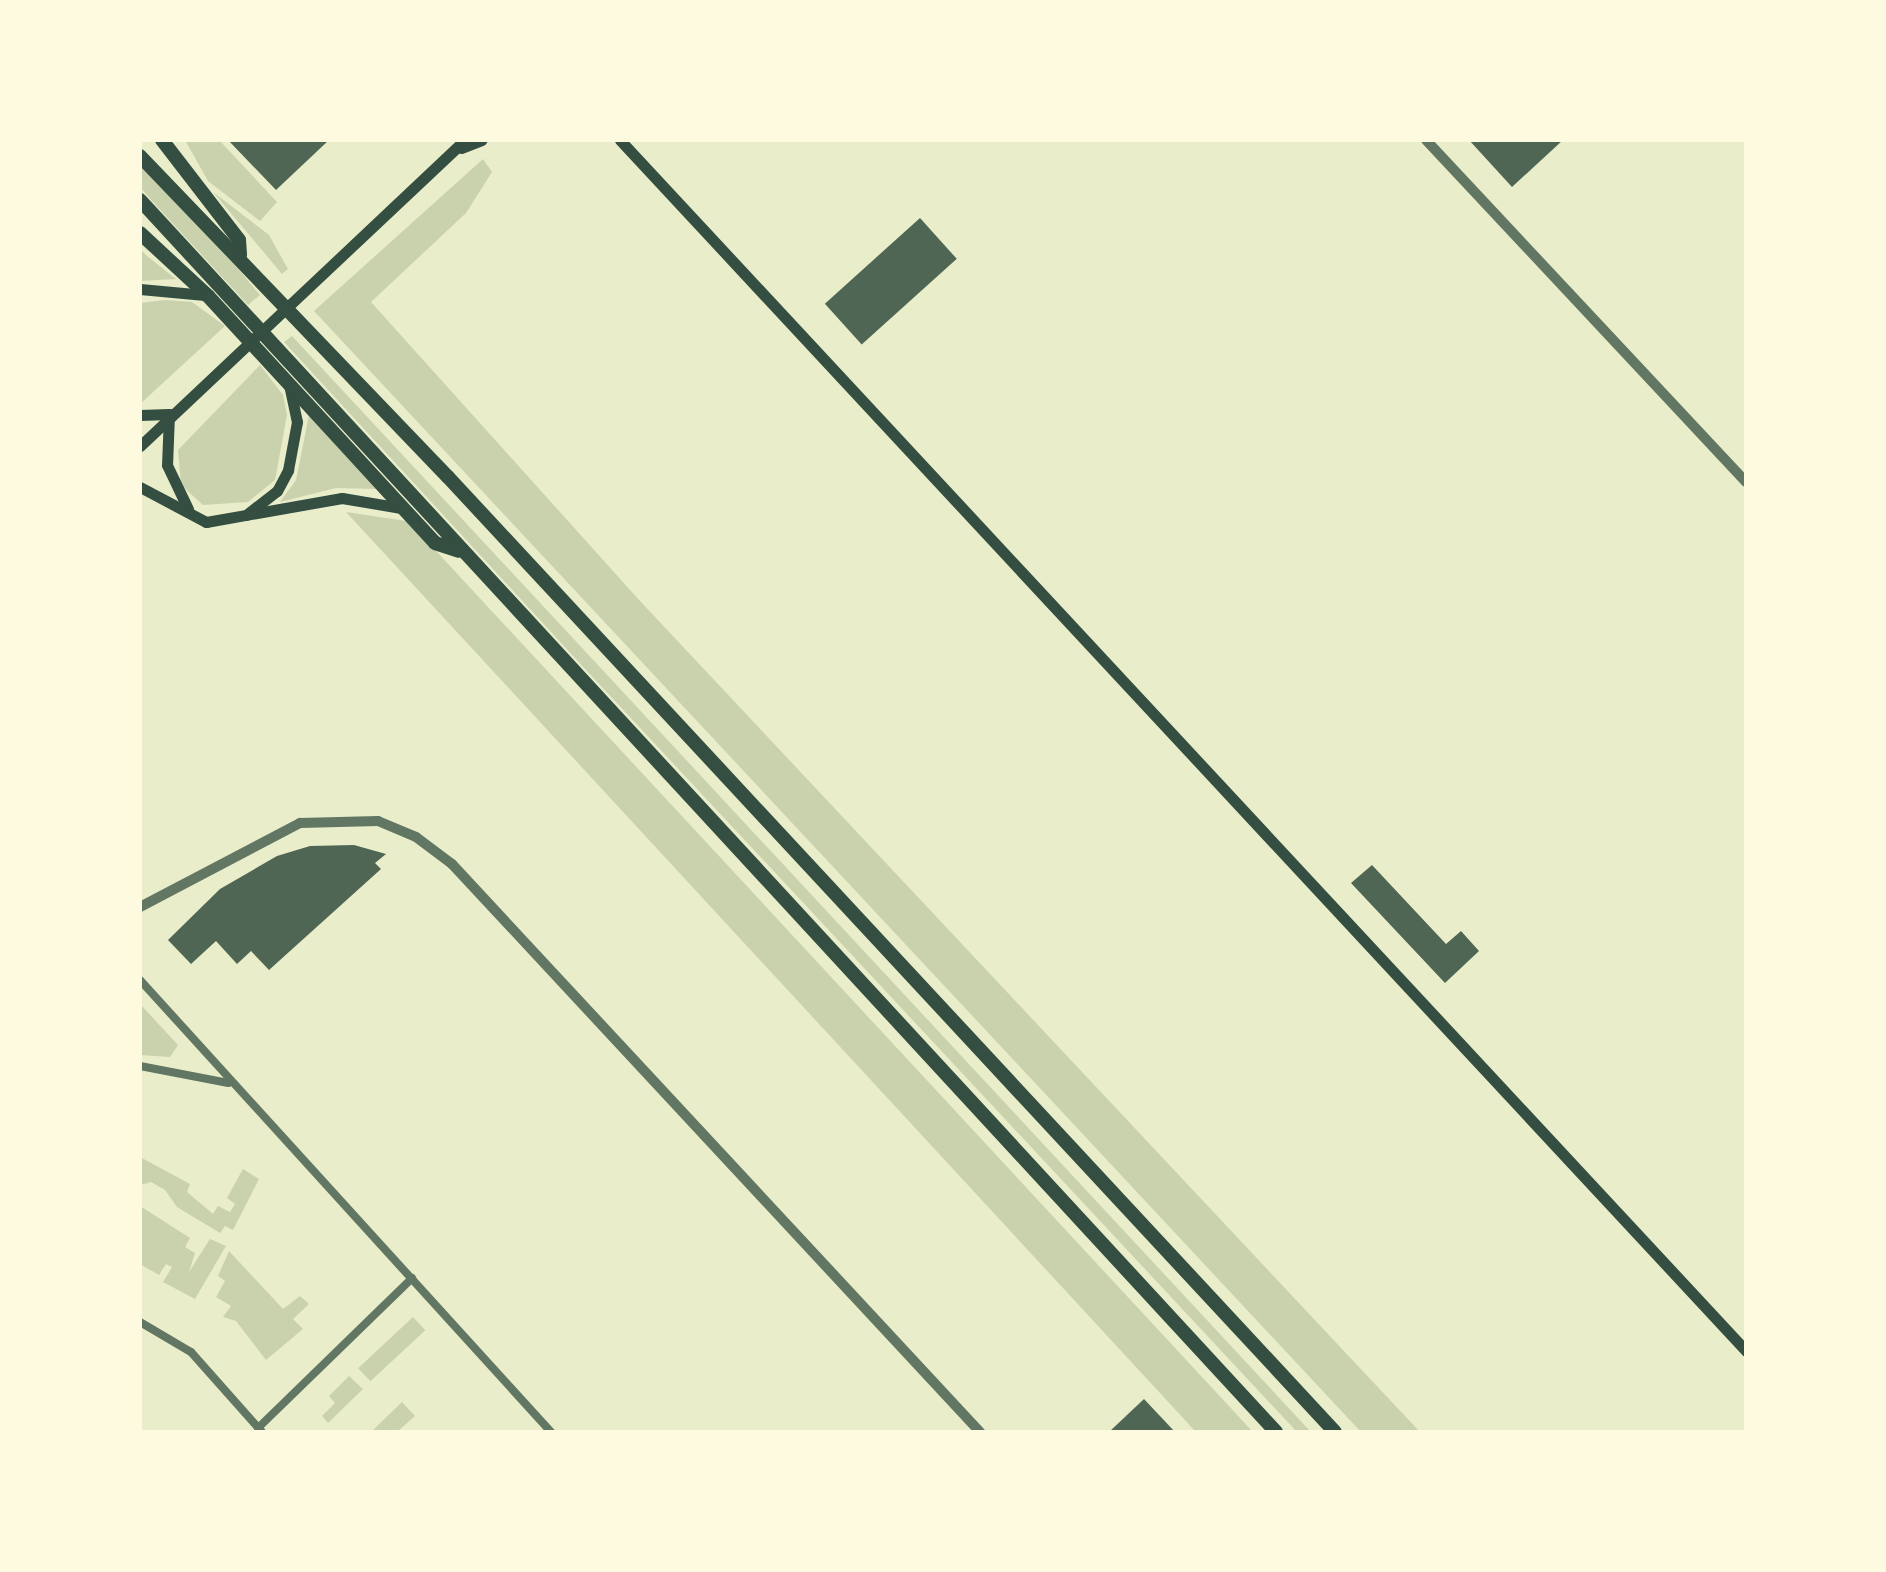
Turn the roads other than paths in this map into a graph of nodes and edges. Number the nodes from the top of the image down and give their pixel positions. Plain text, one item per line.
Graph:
1 (162, 140) edge
2 (482, 140) edge
3 (620, 140) edge
4 (1426, 140) edge
5 (459, 144) edge
6 (140, 156) edge
7 (140, 200) edge
8 (140, 233) edge
9 (240, 255) junction
10 (140, 289) edge
11 (208, 296) junction
12 (288, 384) junction
13 (140, 414) edge
14 (169, 414) junction
15 (140, 446) edge
16 (1746, 482) edge
17 (140, 486) edge
18 (401, 508) junction
19 (194, 517) junction
20 (241, 519) junction
21 (464, 553) junction
22 (140, 906) edge
23 (140, 980) edge
24 (140, 1066) edge
25 (228, 1083) junction
26 (412, 1278) junction
27 (140, 1322) edge
28 (1746, 1351) edge
29 (260, 1430) edge
30 (551, 1432) edge
31 (980, 1432) edge
32 (1276, 1432) edge
33 (1335, 1432) edge

1 - 9 highway
2 - 5 main road
3 - 28 main road
4 - 16 street
5 - 14 main road
6 - 9 highway
7 - 21 highway
8 - 11 highway
9 - 33 highway
10 - 11 main road
11 - 12 highway
12 - 18 highway
12 - 20 main road
13 - 14 main road
14 - 15 main road
14 - 19 main road
17 - 19 main road
18 - 20 main road
18 - 21 highway
19 - 20 main road
21 - 32 highway
22 - 31 street
23 - 25 street
24 - 25 street
25 - 26 street
26 - 29 street
26 - 30 street
27 - 29 street

